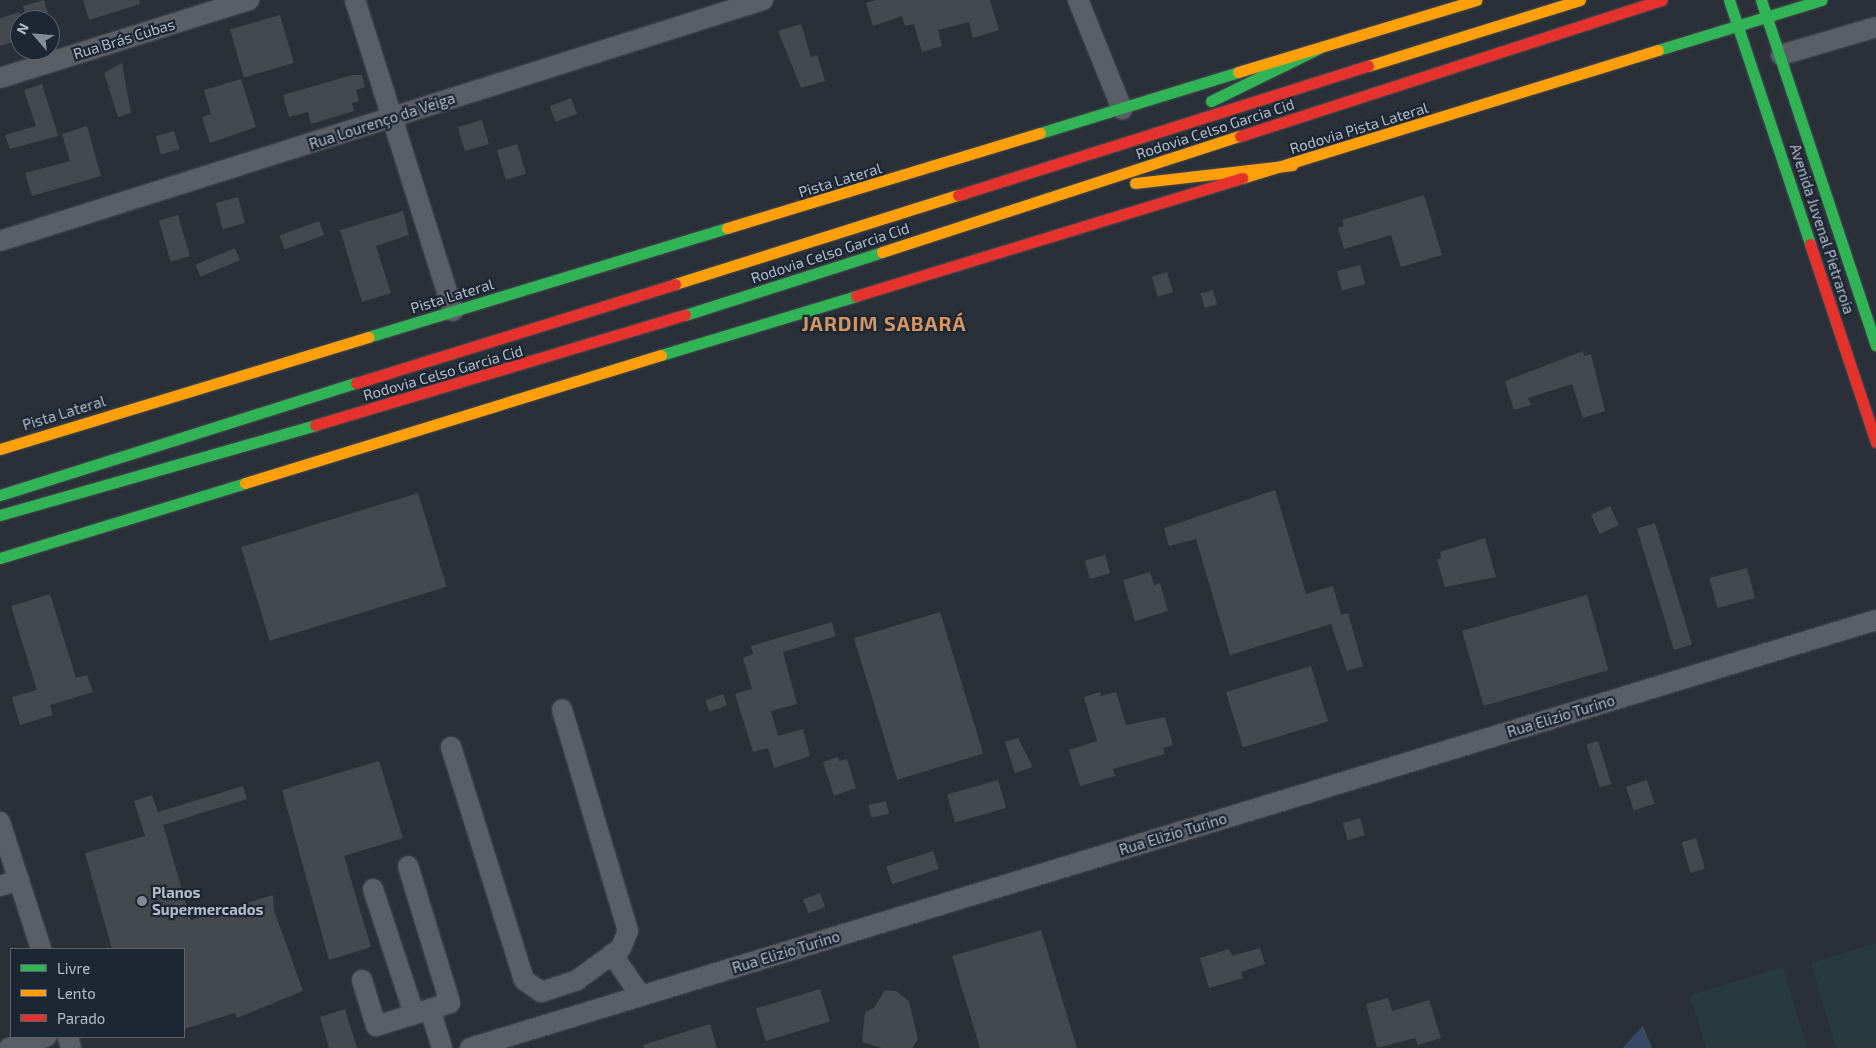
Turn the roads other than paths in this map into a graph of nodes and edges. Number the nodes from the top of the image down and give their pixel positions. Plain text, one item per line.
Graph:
1 (249, 0) edge
2 (355, 0) edge
3 (763, 0) edge
4 (1078, 0) edge
5 (1476, 0) edge
6 (1580, 0) edge
7 (1662, 0) edge
8 (1729, 0) edge
9 (1761, 0) edge
10 (1822, 0) edge
11 (1767, 17) junction
12 (1738, 26) junction
13 (1876, 26) edge
14 (1319, 48) junction
15 (1782, 55) junction
16 (0, 78) edge
17 (1122, 109) junction
18 (391, 119) junction
19 (1142, 134) junction
20 (1292, 165) junction
21 (1074, 190) junction
22 (0, 241) edge
23 (453, 311) junction
24 (1876, 345) edge
25 (1876, 442) edge
26 (0, 449) edge
27 (0, 495) edge
28 (0, 515) edge
29 (0, 558) edge
30 (1876, 620) edge
31 (562, 710) dead end
32 (451, 747) dead end
33 (0, 822) edge
34 (408, 866) dead end
35 (9, 883) edge
36 (373, 889) dead end
37 (40, 948) edge
38 (612, 954) junction
39 (362, 980) dead end
40 (641, 996) junction
41 (422, 1011) junction
42 (43, 1038) edge
43 (9, 1048) edge
44 (442, 1048) edge
45 (470, 1048) edge

1 - 16 street, Rua Brás Cubas
2 - 18 street
3 - 18 street, Rua Lourenço da Veiga
4 - 17 street
5 - 14 main road
6 - 19 main road, Rodovia Celso Garcia Cid
7 - 21 main road, Rodovia Celso Garcia Cid
8 - 12 main road, Avenida Juvenal Pietraroia
9 - 11 main road, Avenida Juvenal Pietraroia
10 - 11 main road, Rodovia Pista Lateral
11 - 12 main road, Rodovia Pista Lateral
11 - 15 main road, Avenida Juvenal Pietraroia
12 - 20 main road, Rodovia Pista Lateral
12 - 25 main road, Avenida Juvenal Pietraroia
13 - 15 street
14 - 17 main road
14 - 19 main road
15 - 24 main road, Avenida Juvenal Pietraroia
17 - 23 main road, Pista Lateral
18 - 22 street, Rua Lourenço da Veiga
18 - 23 street
19 - 27 main road, Rodovia Celso Garcia Cid
20 - 21 main road
20 - 29 main road, Rodovia Pista Lateral
21 - 28 main road, Rodovia Celso Garcia Cid
23 - 26 main road, Pista Lateral
30 - 40 street, Rua Elizio Turino
31 - 38 street
32 - 38 street
33 - 35 street
34 - 41 street
35 - 37 street
36 - 41 street
38 - 40 street
39 - 41 street
40 - 45 street, Rua Elizio Turino
41 - 44 street
42 - 43 street

